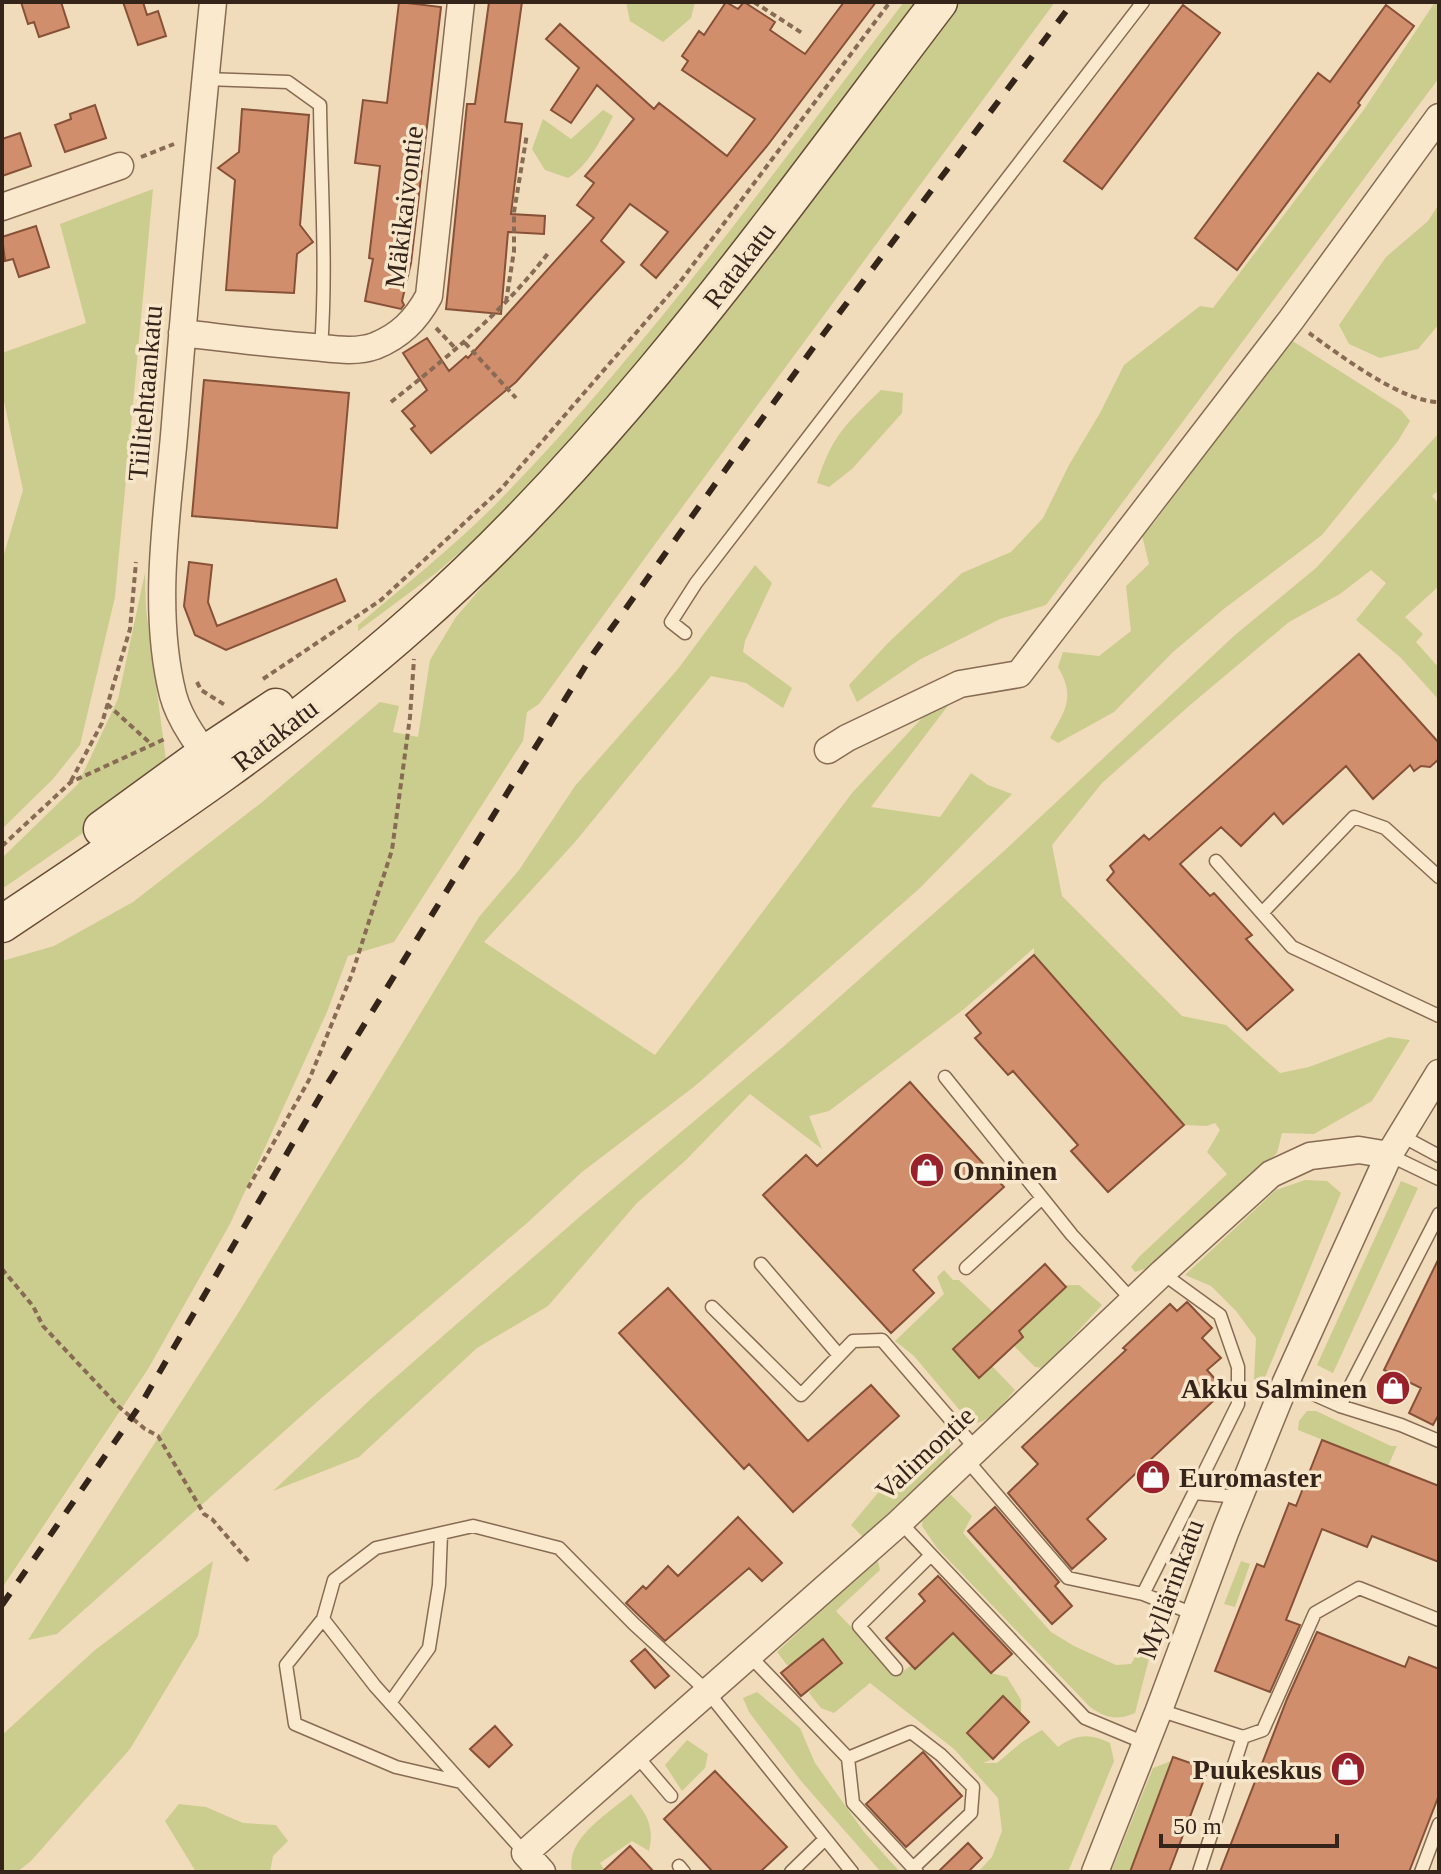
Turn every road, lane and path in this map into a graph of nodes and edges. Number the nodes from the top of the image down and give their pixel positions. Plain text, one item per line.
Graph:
1 (213, 2) edge
2 (461, 2) edge
3 (754, 2) edge
4 (890, 2) edge
5 (939, 2) edge
6 (1143, 2) edge
7 (802, 33) dead end
8 (205, 79) junction
9 (1439, 117) edge
10 (527, 134) dead end
11 (198, 143) junction
12 (120, 166) joint
13 (2, 207) edge
14 (549, 252) dead end
15 (506, 303) junction
16 (438, 317) dead end
17 (1291, 320) junction
18 (433, 325) dead end
19 (182, 333) junction
20 (465, 343) junction
21 (321, 348) junction
22 (516, 398) dead end
23 (391, 402) dead end
24 (1439, 402) edge
25 (525, 516) junction
26 (137, 552) dead end
27 (416, 621) junction
28 (685, 633) dead end
29 (255, 685) dead end
30 (234, 699) dead end
31 (107, 704) junction
32 (150, 744) junction
33 (828, 750) dead end
34 (205, 753) junction
35 (71, 782) junction
36 (2, 846) edge
37 (1216, 861) dead end
38 (1439, 877) edge
39 (2, 902) edge
40 (1263, 912) junction
41 (2, 924) edge
42 (1439, 1016) edge
43 (1439, 1073) edge
44 (945, 1077) dead end
45 (1395, 1145) junction
46 (1439, 1156) edge
47 (1439, 1179) edge
48 (248, 1188) dead end
49 (1042, 1198) junction
50 (1439, 1214) edge
51 (761, 1264) dead end
52 (966, 1268) dead end
53 (2, 1269) edge
54 (1162, 1273) junction
55 (1132, 1300) junction
56 (712, 1307) dead end
57 (838, 1354) junction
58 (1286, 1382) junction
59 (1340, 1406) junction
60 (1439, 1441) edge
61 (971, 1454) junction
62 (1194, 1493) junction
63 (1239, 1497) junction
64 (900, 1522) junction
65 (441, 1534) junction
66 (931, 1555) junction
67 (249, 1562) dead end
68 (1143, 1594) junction
69 (1194, 1614) junction
70 (323, 1619) junction
71 (1439, 1620) edge
72 (748, 1654) junction
73 (896, 1669) dead end
74 (707, 1691) junction
75 (390, 1703) junction
76 (1159, 1710) junction
77 (1243, 1737) junction
78 (1145, 1743) junction
79 (636, 1755) junction
80 (848, 1758) junction
81 (461, 1782) junction
82 (671, 1796) dead end
83 (1439, 1824) edge
84 (825, 1839) junction
85 (534, 1863) edge
86 (915, 1870) edge
87 (791, 1872) edge
88 (852, 1872) edge
89 (1095, 1872) edge
90 (1199, 1872) edge
91 (1421, 1872) edge

1 - 8 street, Tiilitehtaankatu
2 - 21 street, Mäkikaivontie
3 - 7 path
4 - 29 path
5 - 25 main road, Ratakatu
6 - 28 lane
8 - 11 street, Tiilitehtaankatu
8 - 21 lane
9 - 17 street
10 - 15 path
11 - 12 path
11 - 19 street, Tiilitehtaankatu
12 - 13 street
14 - 15 path
15 - 20 path
16 - 18 path
17 - 24 path
17 - 33 street
19 - 21 street, Mäkikaivontie
19 - 34 street, Tiilitehtaankatu
20 - 22 path
20 - 23 path
25 - 27 main road, Ratakatu
25 - 34 main road, Ratakatu
26 - 31 path
27 - 34 main road, Ratakatu
27 - 48 path
30 - 34 path
31 - 32 path
31 - 35 path
32 - 34 path
32 - 35 path
34 - 39 main road, Ratakatu
34 - 41 main road, Ratakatu
35 - 36 path
37 - 40 lane
38 - 40 lane
40 - 42 lane
43 - 45 street, Myllärinkatu
44 - 49 lane
45 - 46 lane
45 - 47 lane
45 - 54 street, Valimontie
45 - 58 street, Myllärinkatu
49 - 52 lane
49 - 55 lane
50 - 59 lane
51 - 57 lane
53 - 67 path
54 - 55 street, Valimontie
54 - 62 lane
55 - 61 street, Valimontie
56 - 57 lane
57 - 61 lane
58 - 59 lane
58 - 63 street, Myllärinkatu
59 - 60 lane
61 - 64 street, Valimontie
61 - 68 lane
62 - 63 lane
62 - 68 lane
63 - 69 street, Myllärinkatu
64 - 66 lane
64 - 72 street, Valimontie
65 - 70 lane
65 - 74 lane
65 - 75 lane
66 - 73 lane
66 - 78 lane
68 - 69 lane
69 - 76 street, Myllärinkatu
70 - 75 lane
70 - 81 lane
71 - 77 lane
72 - 74 street, Valimontie
72 - 80 lane
74 - 79 street, Valimontie
74 - 84 lane
75 - 81 lane
76 - 77 lane
76 - 78 street, Myllärinkatu
77 - 90 lane
78 - 89 street, Myllärinkatu
79 - 82 lane
79 - 85 street, Valimontie
80 - 86 lane
80 - 86 lane
81 - 85 lane
83 - 91 lane
84 - 87 lane
84 - 88 lane

